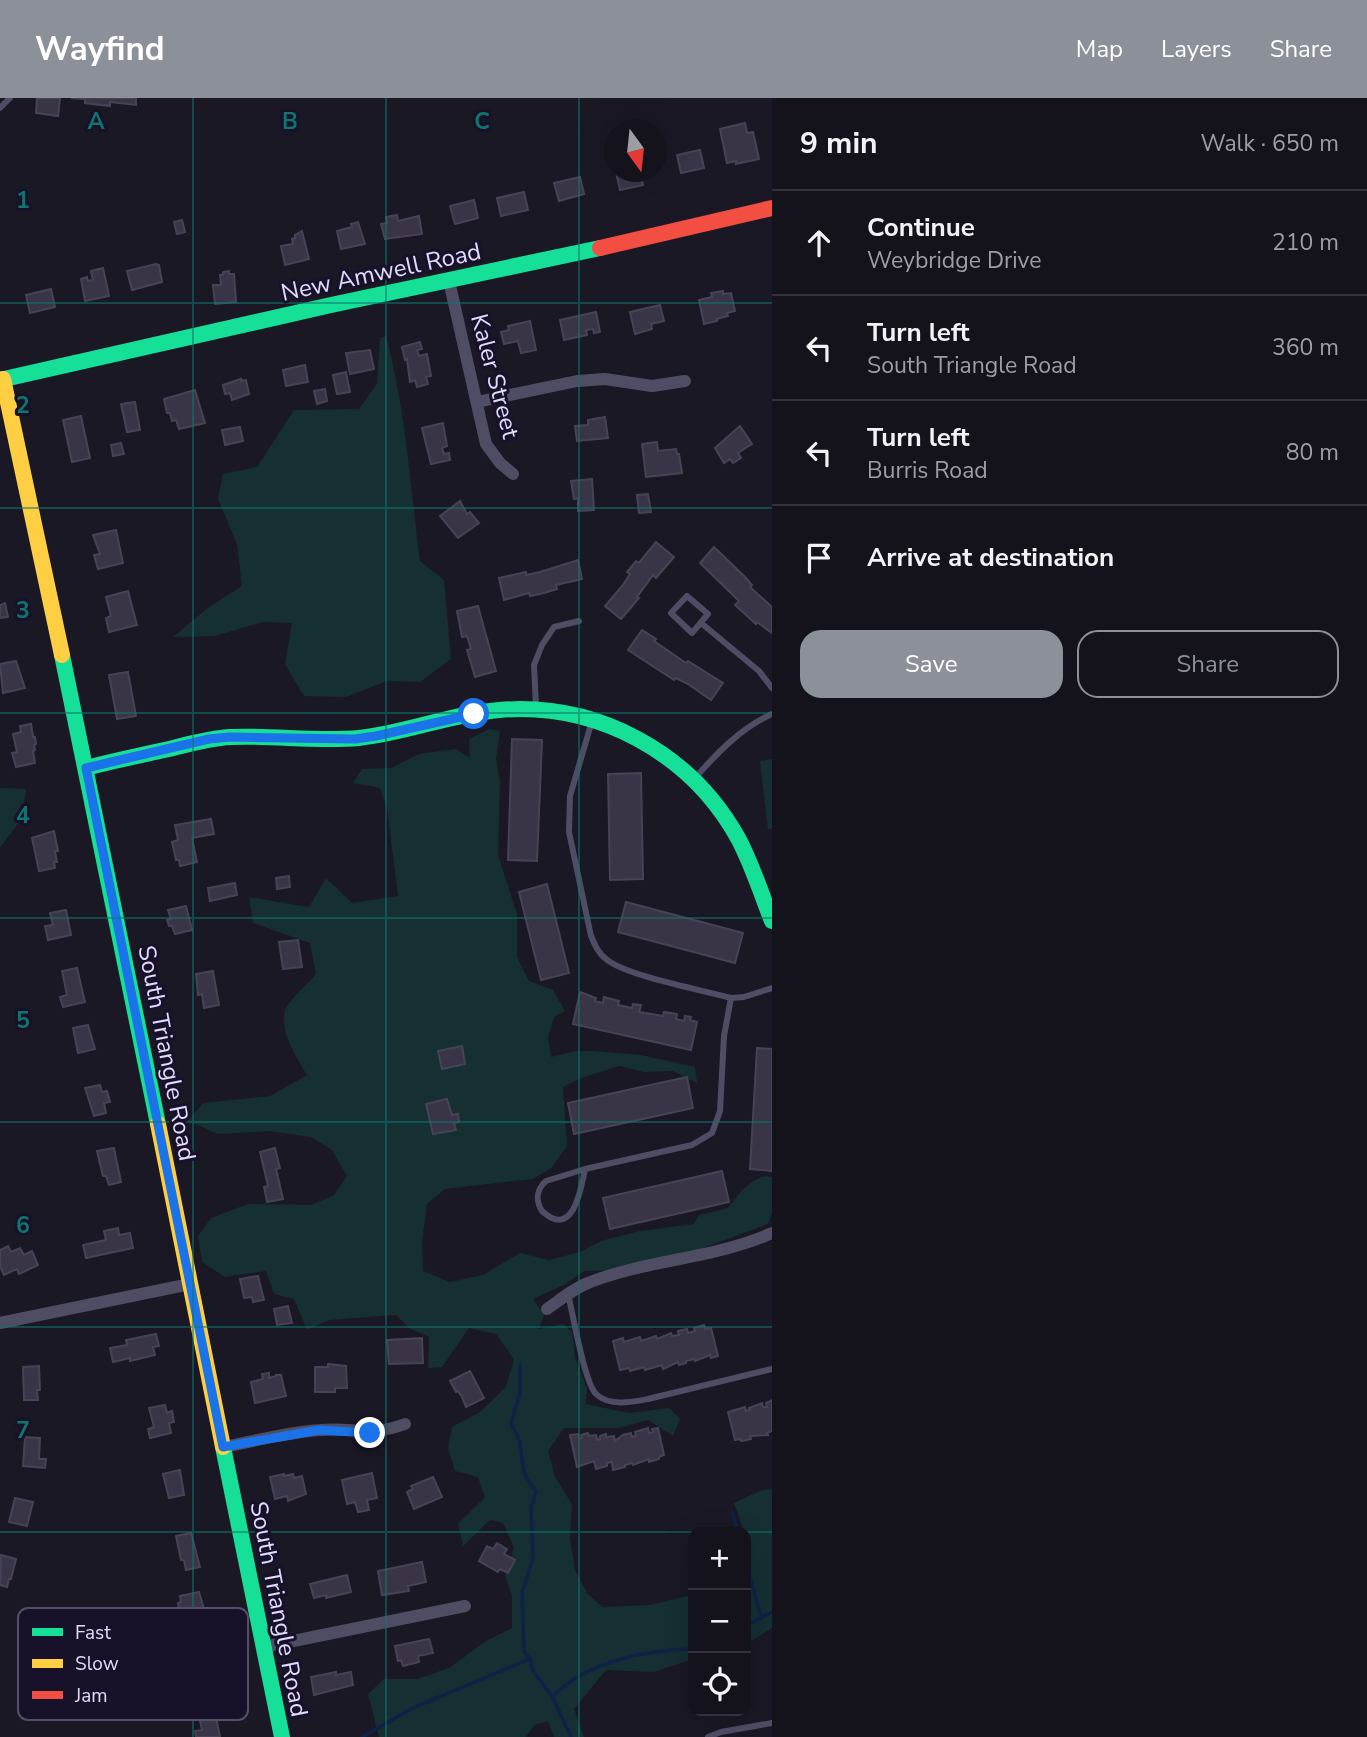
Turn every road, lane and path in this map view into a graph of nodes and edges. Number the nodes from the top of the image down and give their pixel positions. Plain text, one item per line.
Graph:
1 (10, 98) edge
2 (0, 108) edge
3 (772, 208) edge
4 (449, 281) junction
5 (1, 380) edge
6 (685, 381) dead end
7 (477, 402) junction
8 (513, 474) dead end
9 (579, 621) dead end
10 (701, 623) junction
11 (772, 688) edge
12 (536, 708) junction
13 (772, 714) edge
14 (593, 719) junction
15 (86, 768) junction
16 (695, 778) junction
17 (772, 921) edge
18 (772, 988) edge
19 (731, 998) junction
20 (585, 1169) junction
21 (772, 1233) edge
22 (190, 1284) junction
23 (568, 1294) junction
24 (547, 1308) dead end
25 (0, 1323) edge
26 (772, 1369) edge
27 (405, 1424) dead end
28 (223, 1447) junction
29 (465, 1606) dead end
30 (264, 1647) junction
31 (772, 1723) edge
32 (282, 1737) edge
33 (708, 1737) edge

1 - 2 lane
3 - 4 street, New Amwell Road
4 - 5 street, New Amwell Road
4 - 7 street, Kaler Street
5 - 15 street, South Triangle Road
6 - 7 street
7 - 8 street, Kaler Street
9 - 12 lane
10 - 10 lane
10 - 11 lane
12 - 14 street
12 - 15 street
13 - 16 lane
14 - 16 street
14 - 19 lane
15 - 22 street, South Triangle Road
16 - 17 street
18 - 19 lane
19 - 20 lane
20 - 20 lane
21 - 23 street
22 - 25 street
22 - 28 street, South Triangle Road
23 - 24 street
23 - 26 lane
27 - 28 street
28 - 30 street, South Triangle Road
29 - 30 street
30 - 32 street, South Triangle Road
31 - 33 lane

